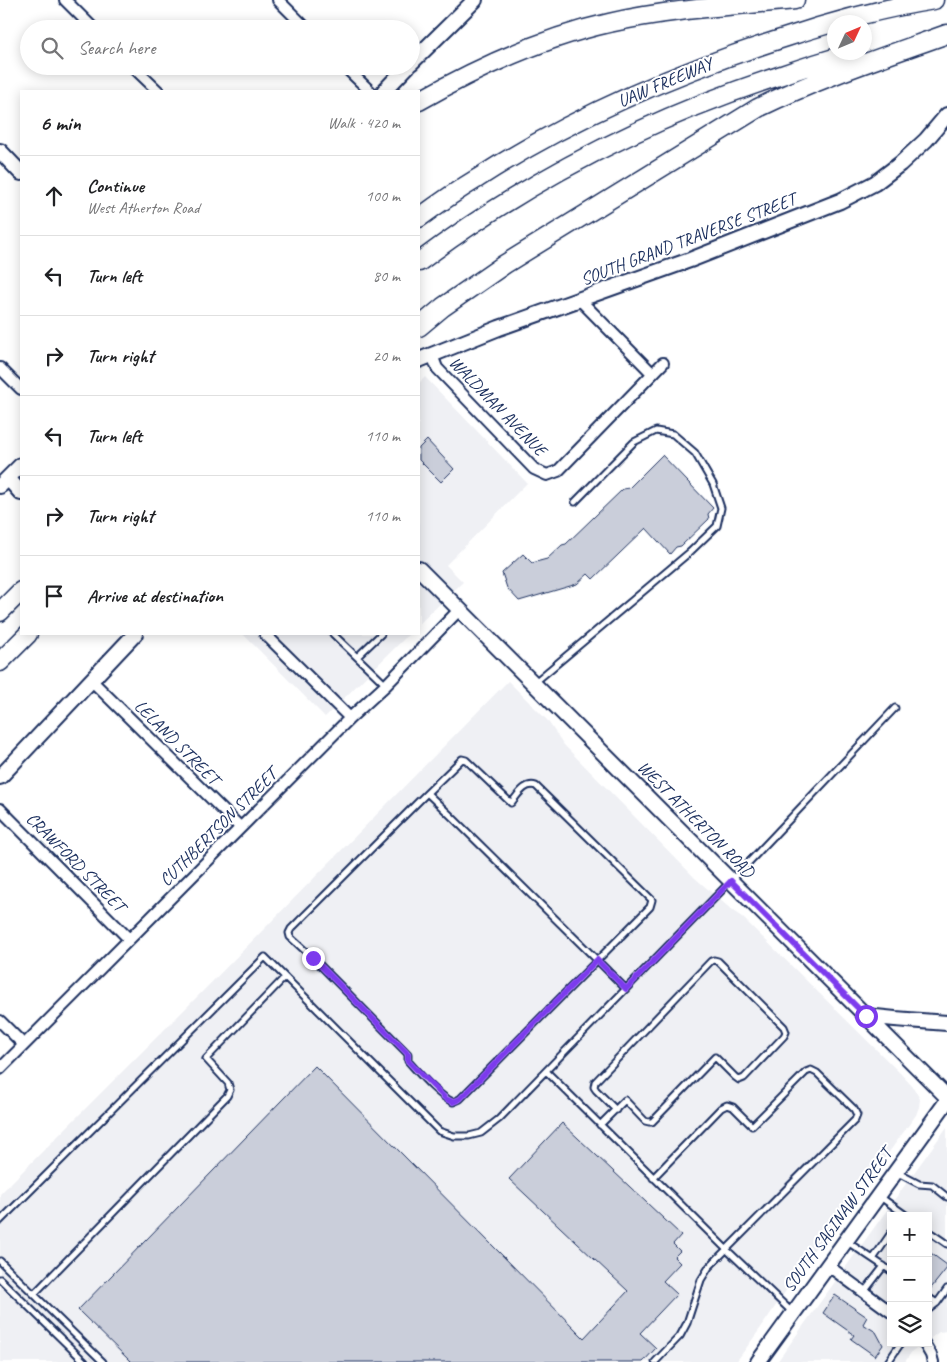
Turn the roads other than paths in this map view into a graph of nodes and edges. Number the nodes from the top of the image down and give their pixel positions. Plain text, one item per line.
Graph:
1 (65, 0) edge
2 (278, 0) edge
3 (475, 0) edge
4 (795, 0) edge
5 (934, 0) edge
6 (85, 20) edge
7 (298, 20) edge
8 (947, 34) edge
9 (872, 48) edge
10 (420, 54) edge
11 (828, 60) edge
12 (141, 75) edge
13 (353, 75) edge
14 (399, 75) edge
15 (157, 90) edge
16 (369, 90) edge
17 (385, 90) edge
18 (420, 100) edge
19 (947, 115) edge
20 (0, 151) edge
21 (20, 172) edge
22 (420, 217) edge
23 (420, 261) edge
24 (580, 300) junction
25 (420, 326) edge
26 (425, 357) edge
27 (662, 363) dead end
28 (0, 368) edge
29 (652, 373) junction
30 (20, 388) edge
31 (20, 466) edge
32 (4, 482) edge
33 (20, 492) edge
34 (575, 502) dead end
35 (420, 570) edge
36 (20, 591) edge
37 (460, 609) junction
38 (0, 612) edge
39 (27, 635) edge
40 (134, 635) edge
41 (266, 635) edge
42 (334, 635) edge
43 (380, 635) edge
44 (357, 657) junction
45 (0, 662) edge
46 (91, 680) junction
47 (534, 684) junction
48 (386, 685) junction
49 (895, 708) dead end
50 (350, 718) junction
51 (0, 777) edge
52 (427, 793) junction
53 (0, 809) edge
54 (240, 828) junction
55 (731, 881) junction
56 (129, 939) junction
57 (597, 960) junction
58 (285, 976) junction
59 (626, 989) junction
60 (866, 1016) junction
61 (0, 1022) edge
62 (947, 1023) edge
63 (24, 1045) junction
64 (0, 1068) edge
65 (546, 1071) junction
66 (947, 1097) edge
67 (947, 1101) edge
68 (616, 1110) junction
69 (600, 1125) junction
70 (895, 1171) junction
71 (654, 1178) junction
72 (879, 1196) junction
73 (947, 1197) edge
74 (901, 1212) edge
75 (0, 1221) edge
76 (932, 1234) edge
77 (887, 1239) edge
78 (845, 1241) junction
79 (947, 1244) edge
80 (727, 1250) junction
81 (874, 1259) junction
82 (0, 1261) edge
83 (827, 1265) junction
84 (884, 1266) junction
85 (887, 1268) edge
86 (0, 1279) edge
87 (947, 1290) edge
88 (864, 1292) junction
89 (34, 1294) junction
90 (932, 1300) edge
91 (937, 1304) junction
92 (932, 1307) edge
93 (887, 1308) edge
94 (793, 1313) junction
95 (898, 1347) edge
96 (926, 1347) edge
97 (85, 1362) edge
98 (102, 1362) edge
99 (655, 1362) edge
100 (758, 1362) edge
101 (888, 1362) edge
102 (933, 1362) edge

1 - 6 street
2 - 7 street
3 - 10 main road
4 - 18 highway
5 - 22 highway, UAW FREEWAY
8 - 9 highway
8 - 25 highway
11 - 23 highway, UAW FREEWAY
12 - 15 street
13 - 16 street
14 - 17 main road
19 - 24 main road, SOUTH GRAND TRAVERSE STREET
20 - 21 main road
24 - 26 main road, SOUTH GRAND TRAVERSE STREET
24 - 29 street
26 - 29 street, WALDMAN AVENUE
27 - 29 street
28 - 30 street
31 - 32 main road
32 - 33 main road
34 - 47 lane
35 - 37 main road, WEST ATHERTON ROAD
36 - 38 highway
37 - 47 main road, WEST ATHERTON ROAD
37 - 48 street, CUTHBERTSON STREET
39 - 45 highway
40 - 46 main road
41 - 50 street
42 - 44 lane
43 - 44 lane
44 - 48 lane
46 - 51 main road
46 - 54 street, LELAND STREET
47 - 55 main road, WEST ATHERTON ROAD
48 - 50 street, CUTHBERTSON STREET
49 - 55 lane
50 - 54 street, CUTHBERTSON STREET
52 - 57 lane
52 - 57 lane
52 - 57 lane
53 - 56 street, CRAWFORD STREET
54 - 56 street, CUTHBERTSON STREET
55 - 59 lane
55 - 60 main road, WEST ATHERTON ROAD
56 - 63 street, CUTHBERTSON STREET
57 - 59 lane
58 - 65 lane
58 - 75 lane
58 - 89 lane
59 - 65 lane
60 - 62 main road
60 - 66 main road, WEST ATHERTON ROAD
61 - 63 street
63 - 64 street, CUTHBERTSON STREET
65 - 69 lane
67 - 70 main road, SOUTH SAGINAW STREET
68 - 68 lane
68 - 69 lane
69 - 71 lane
70 - 72 main road, SOUTH SAGINAW STREET
70 - 73 lane
71 - 80 lane
71 - 80 lane
72 - 74 lane
72 - 78 main road, SOUTH SAGINAW STREET
76 - 79 lane
77 - 81 lane
78 - 81 lane
78 - 83 main road, SOUTH SAGINAW STREET
80 - 94 lane
80 - 99 lane
81 - 84 lane
82 - 89 lane
83 - 88 street
83 - 94 main road, SOUTH SAGINAW STREET
84 - 85 lane
84 - 88 lane
86 - 97 lane
87 - 91 lane
88 - 93 street
89 - 98 lane
90 - 91 lane
91 - 92 lane
94 - 100 main road, SOUTH SAGINAW STREET
95 - 101 lane
96 - 102 street

